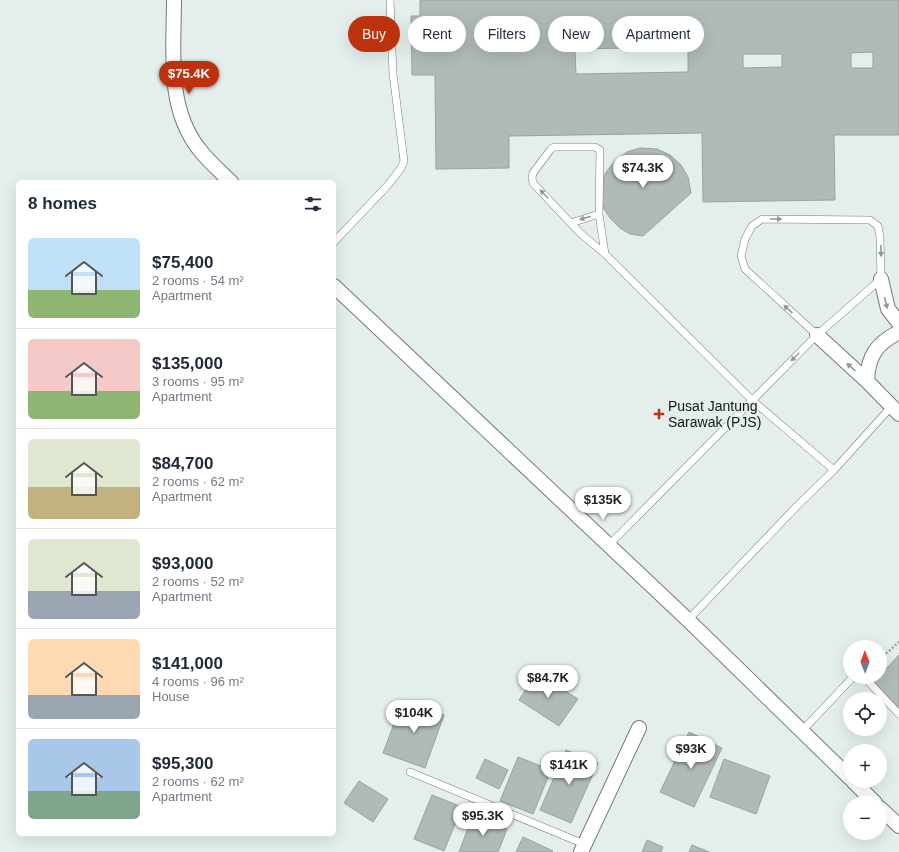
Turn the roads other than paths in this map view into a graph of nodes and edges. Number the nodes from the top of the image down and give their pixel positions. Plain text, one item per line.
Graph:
1 (174, 0) edge
2 (390, 0) edge
3 (229, 180) edge
4 (599, 214) junction
5 (571, 222) junction
6 (336, 240) edge
7 (605, 254) junction
8 (881, 279) junction
9 (336, 288) edge
10 (899, 323) edge
11 (899, 332) edge
12 (816, 335) junction
13 (867, 381) junction
14 (752, 400) junction
15 (895, 410) edge
16 (834, 470) junction
17 (610, 545) junction
18 (688, 620) junction
19 (846, 684) edge
20 (871, 684) edge
21 (899, 714) edge
22 (639, 728) dead end
23 (802, 731) junction
24 (843, 771) edge
25 (410, 772) dead end
26 (860, 788) edge
27 (868, 796) edge
28 (887, 815) edge
29 (899, 826) edge
30 (582, 848) edge

1 - 3 street
2 - 6 lane
4 -> 5 lane
5 -> 4 lane
4 - 7 lane
5 - 7 lane
7 - 14 lane
8 -> 10 street
8 - 12 lane
12 -> 8 lane
9 - 17 street
11 - 13 street
13 -> 12 street
12 -> 14 lane
13 - 15 street
14 - 16 lane
14 - 17 lane
15 - 16 lane
16 - 18 lane
17 - 18 street
18 - 23 street
19 - 23 lane
20 - 21 lane
22 - 30 street
23 - 24 street
25 - 30 lane
26 - 27 street
28 - 29 street

